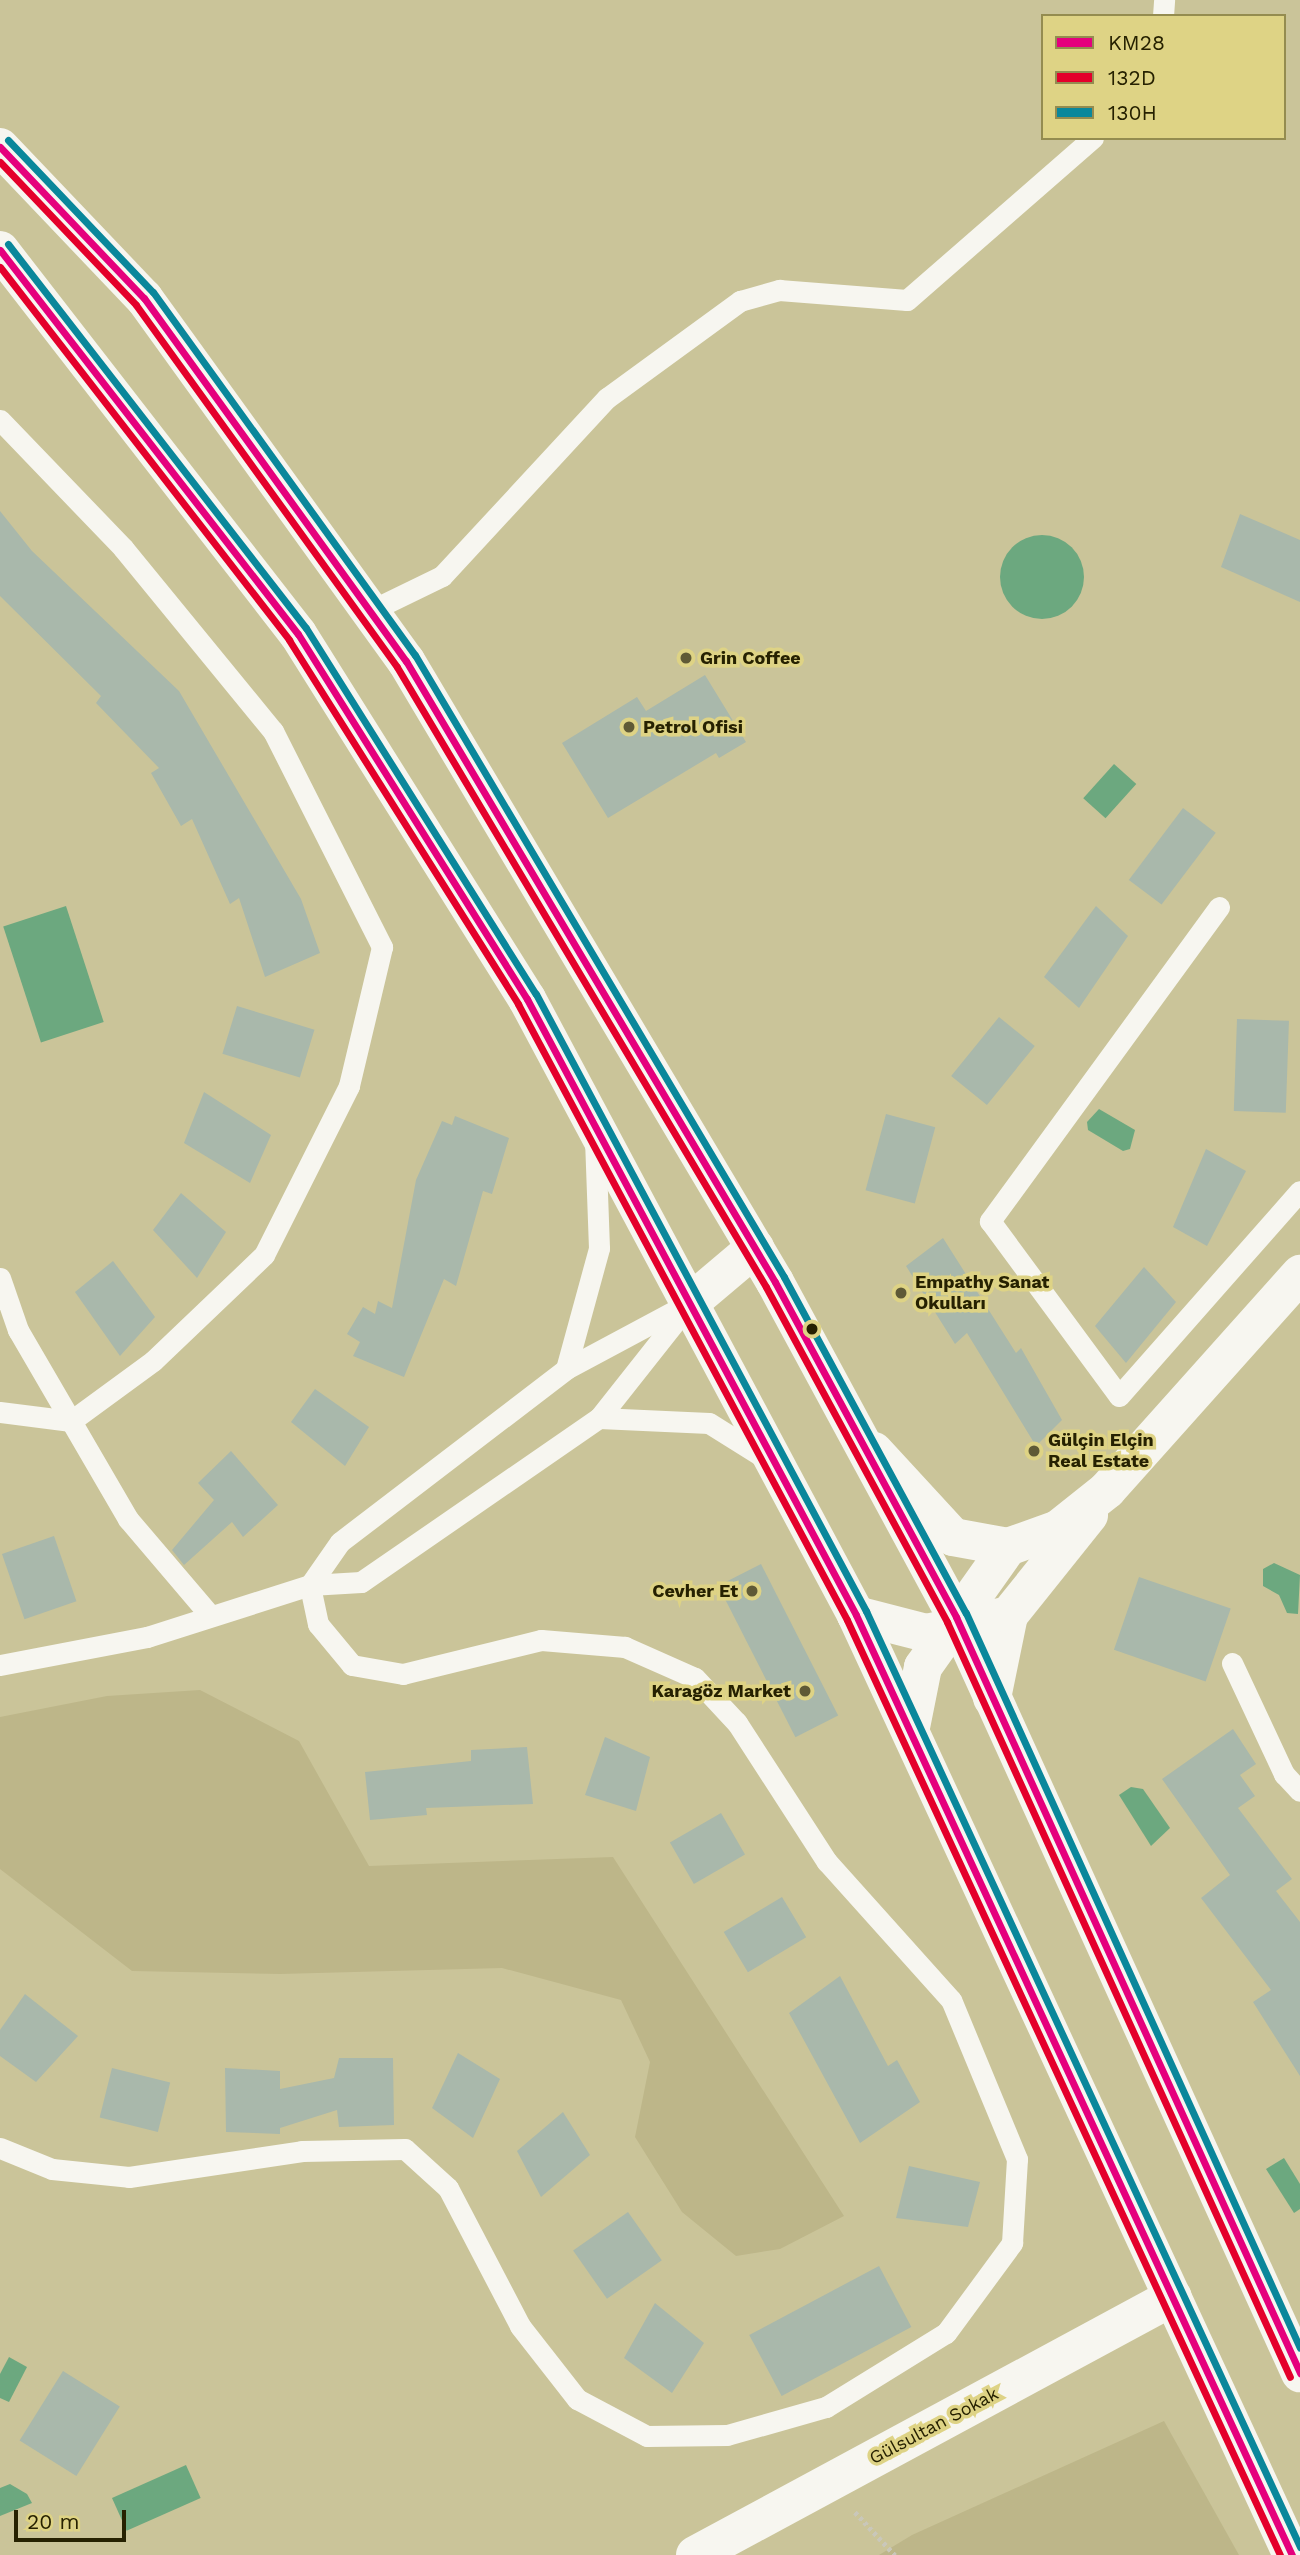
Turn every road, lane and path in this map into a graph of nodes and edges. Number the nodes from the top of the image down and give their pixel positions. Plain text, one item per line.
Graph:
1 (1091, 140) edge
2 (0, 147) edge
3 (0, 250) edge
4 (0, 420) edge
5 (370, 611) junction
6 (1219, 907) dead end
7 (595, 1129) junction
8 (1300, 1191) edge
9 (755, 1248) junction
10 (1300, 1274) edge
11 (0, 1278) edge
12 (691, 1302) junction
13 (566, 1369) junction
14 (0, 1412) edge
15 (599, 1418) junction
16 (71, 1421) junction
17 (864, 1440) junction
18 (771, 1462) junction
19 (1107, 1490) junction
20 (1008, 1547) junction
21 (310, 1585) junction
22 (208, 1613) junction
23 (856, 1615) junction
24 (1009, 1615) junction
25 (955, 1623) junction
26 (1231, 1663) dead end
27 (0, 1665) edge
28 (992, 1698) junction
29 (911, 1727) junction
30 (1300, 1791) edge
31 (0, 2148) edge
32 (1172, 2297) junction
33 (1288, 2322) edge
34 (1300, 2373) edge
35 (828, 2483) junction
36 (695, 2555) edge
37 (895, 2555) edge
38 (1292, 2555) edge

1 - 5 lane
2 - 5 main road
3 - 7 main road
4 - 16 lane
5 - 9 main road
6 - 8 lane
7 - 12 main road
7 - 13 lane
9 - 12 main road
9 - 17 main road
10 - 19 main road
11 - 16 lane
12 - 13 lane
12 - 15 lane
12 - 18 main road
13 - 21 lane
14 - 16 lane
15 - 18 lane
15 - 21 lane
16 - 22 lane
17 - 20 main road
17 - 25 main road
18 - 23 main road
19 - 20 main road
19 - 24 main road
20 - 25 main road
21 - 22 lane
21 - 31 lane
22 - 27 lane
23 - 25 main road
23 - 29 main road
24 - 25 main road
24 - 28 main road
25 - 28 main road
25 - 29 main road
26 - 30 lane
28 - 33 main road
29 - 32 main road
32 - 35 main road, Gülsultan Sokak
32 - 38 main road
33 - 34 main road
35 - 36 main road, Gülsultan Sokak
35 - 37 path

